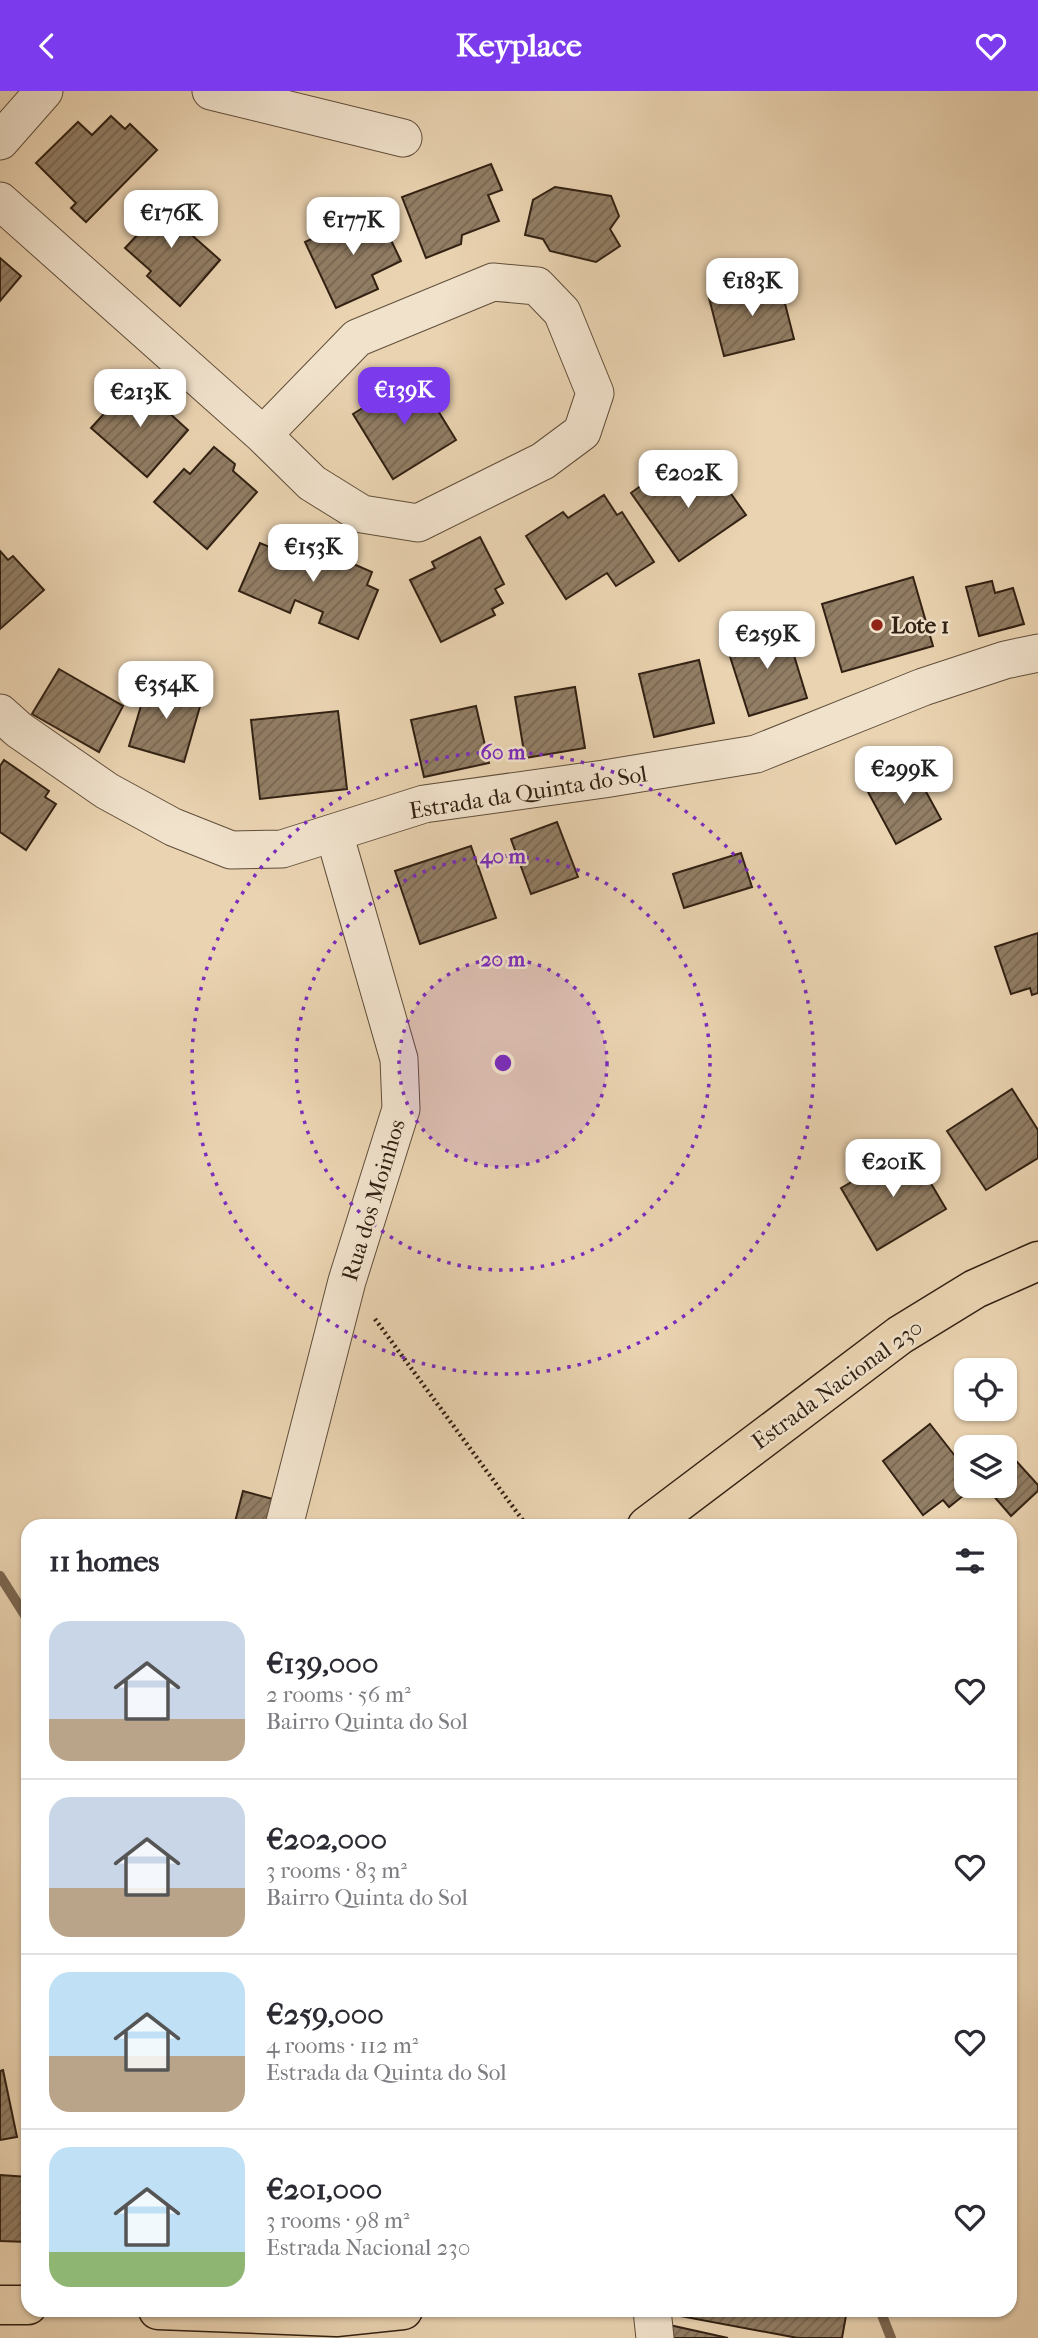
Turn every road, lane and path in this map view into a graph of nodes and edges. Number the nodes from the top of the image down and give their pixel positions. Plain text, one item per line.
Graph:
1 (44, 91) edge
2 (211, 91) edge
3 (402, 138) dead end
4 (0, 141) edge
5 (0, 201) edge
6 (263, 435) junction
7 (1038, 653) edge
8 (0, 713) edge
9 (334, 833) junction
10 (1038, 1261) edge
11 (347, 1281) junction
12 (286, 1519) edge
13 (522, 1519) edge
14 (656, 1519) edge
15 (0, 2305) edge
16 (21, 2305) edge
17 (652, 2317) edge
18 (654, 2338) edge

1 - 4 street
2 - 3 street
5 - 6 street
6 - 6 street
7 - 9 street, Estrada da Quinta do Sol
8 - 9 street, Estrada da Quinta do Sol
9 - 11 street, Rua dos Moinhos
10 - 14 main road, Estrada Nacional 230
11 - 12 street, Rua dos Moinhos
11 - 13 path
15 - 16 main road
17 - 18 street

